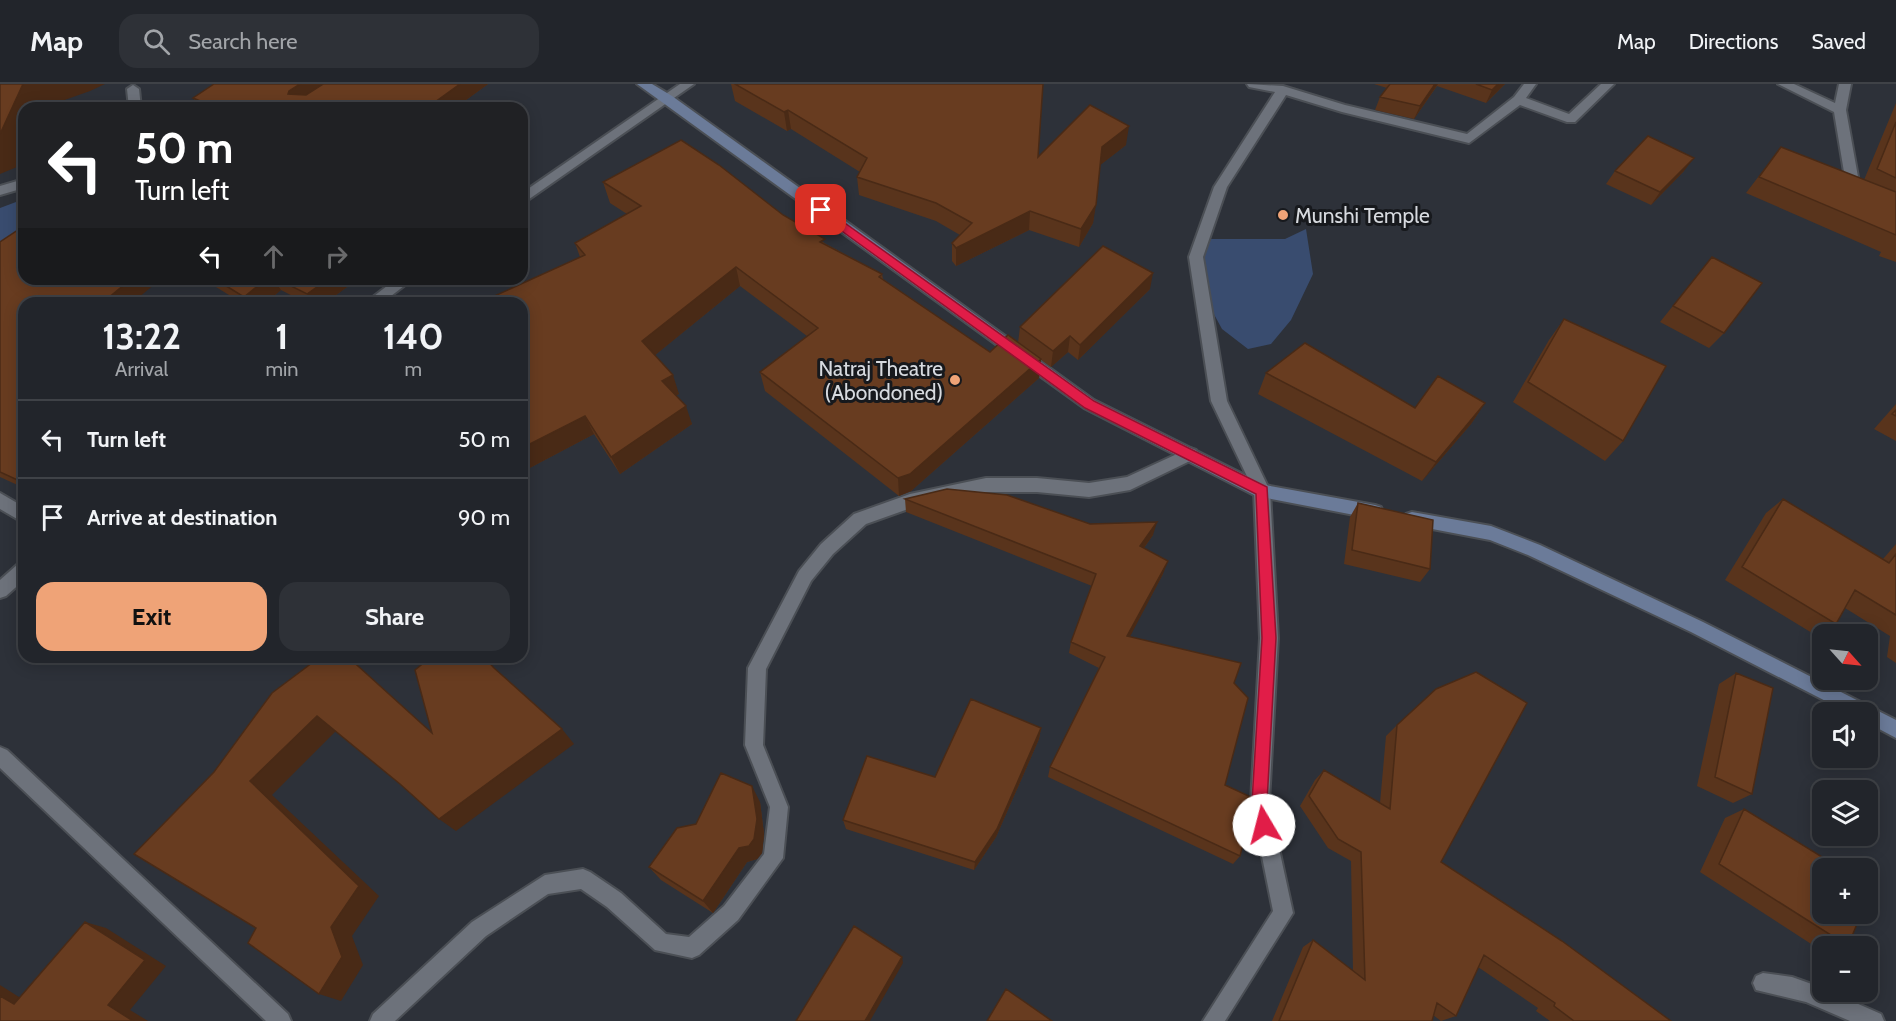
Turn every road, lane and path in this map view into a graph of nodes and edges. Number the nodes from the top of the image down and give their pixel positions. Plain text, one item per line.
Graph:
1 (643, 84) edge
2 (688, 84) edge
3 (1253, 84) edge
4 (1530, 84) edge
5 (1608, 84) edge
6 (1784, 84) edge
7 (1845, 84) edge
8 (134, 89) dead end
9 (1283, 90) junction
10 (668, 99) junction
11 (1518, 100) junction
12 (135, 102) edge
13 (1840, 110) junction
14 (18, 185) edge
15 (0, 190) edge
16 (528, 195) edge
17 (1896, 209) edge
18 (398, 285) edge
19 (380, 297) edge
20 (1190, 454) junction
21 (1262, 491) junction
22 (0, 500) edge
23 (18, 512) edge
24 (18, 574) edge
25 (0, 591) edge
26 (1844, 702) edge
27 (1878, 719) edge
28 (1896, 729) edge
29 (0, 756) edge
30 (1763, 983) dead end
31 (281, 1021) edge
32 (380, 1021) edge
33 (1213, 1021) edge
34 (1874, 1021) edge

1 - 10 main road
2 - 10 street
3 - 9 street
4 - 11 street
5 - 11 street
6 - 13 street
7 - 13 street
8 - 12 street
9 - 11 street
9 - 21 street
10 - 16 street
10 - 20 main road
13 - 17 street
14 - 15 street
18 - 19 street
20 - 21 main road
20 - 32 street
21 - 26 main road
21 - 33 street
22 - 23 street
24 - 25 street
27 - 28 main road
29 - 31 street
30 - 34 street

